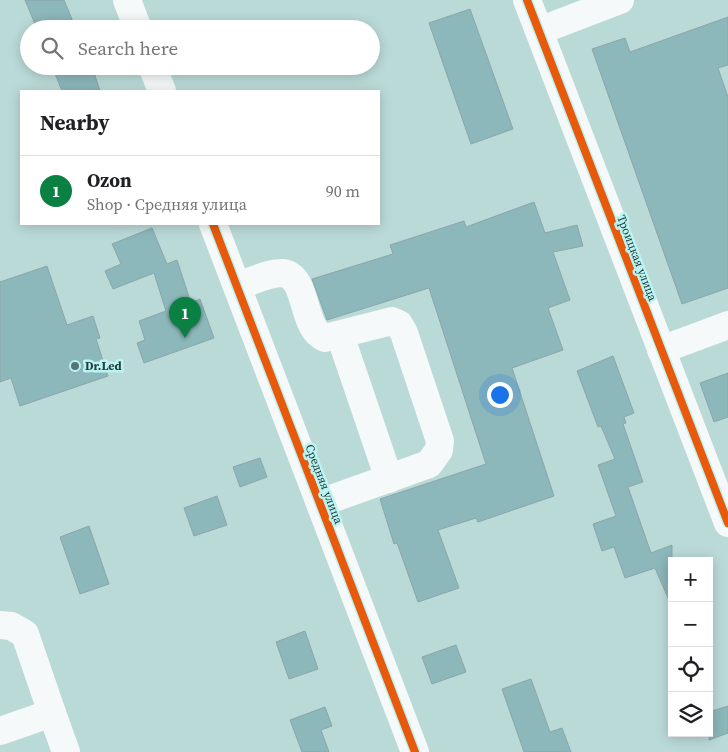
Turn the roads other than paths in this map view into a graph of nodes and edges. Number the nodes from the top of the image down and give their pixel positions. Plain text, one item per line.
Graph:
1 (127, 0) edge
2 (527, 0) edge
3 (620, 0) edge
4 (135, 20) edge
5 (539, 31) junction
6 (156, 75) edge
7 (162, 90) edge
8 (213, 225) edge
9 (237, 286) junction
10 (728, 325) edge
11 (340, 335) junction
12 (660, 350) junction
13 (389, 479) junction
14 (320, 503) junction
15 (728, 523) edge
16 (0, 625) edge
17 (52, 713) junction
18 (0, 731) edge
19 (66, 752) edge
20 (415, 752) edge

1 - 4 street
2 - 5 street, Троицкая улица
3 - 5 street
5 - 12 street, Троицкая улица
6 - 7 street
8 - 9 street, Средняя улица
9 - 11 street
9 - 14 street, Средняя улица
10 - 12 street
11 - 13 street
11 - 13 street
12 - 15 street, Троицкая улица
13 - 14 street
14 - 20 street, Средняя улица
16 - 17 street
17 - 18 street
17 - 19 street

